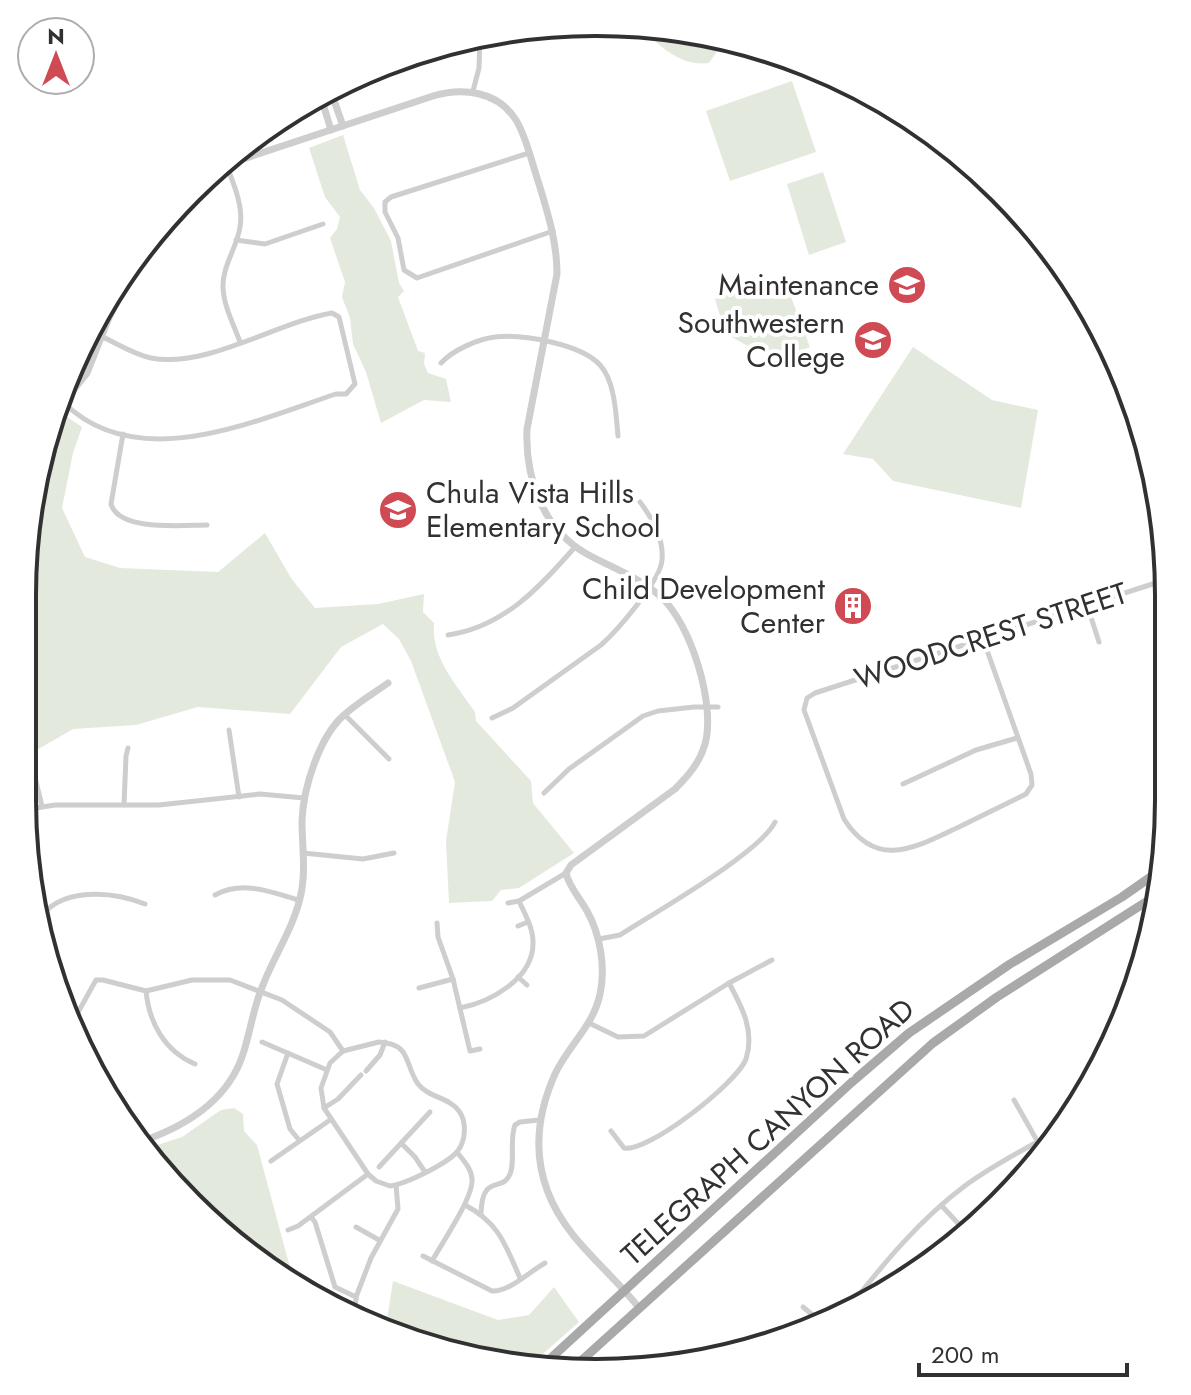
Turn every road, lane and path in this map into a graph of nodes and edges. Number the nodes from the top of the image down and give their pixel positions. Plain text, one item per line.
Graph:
1 (480, 48) edge
2 (473, 91) junction
3 (334, 101) edge
4 (324, 107) edge
5 (343, 126) junction
6 (331, 130) junction
7 (253, 153) edge
8 (529, 153) junction
9 (229, 173) edge
10 (323, 224) dead end
11 (553, 231) junction
12 (236, 240) junction
13 (110, 317) edge
14 (102, 336) junction
15 (240, 342) junction
16 (543, 342) junction
17 (441, 363) dead end
18 (77, 385) edge
19 (69, 408) edge
20 (123, 434) junction
21 (618, 436) dead end
22 (640, 502) dead end
23 (207, 525) dead end
24 (576, 546) junction
25 (1155, 583) edge
26 (649, 587) junction
27 (1087, 605) junction
28 (448, 635) dead end
29 (983, 639) junction
30 (1099, 642) dead end
31 (388, 683) dead end
32 (708, 707) junction
33 (718, 707) dead end
34 (344, 714) junction
35 (492, 718) dead end
36 (229, 730) dead end
37 (1017, 738) junction
38 (128, 748) dead end
39 (389, 759) dead end
40 (36, 781) edge
41 (903, 784) dead end
42 (544, 793) dead end
43 (239, 797) junction
44 (304, 798) junction
45 (124, 805) junction
46 (42, 806) junction
47 (36, 807) edge
48 (775, 822) dead end
49 (303, 853) junction
50 (394, 853) dead end
51 (566, 873) junction
52 (1149, 878) edge
53 (215, 895) dead end
54 (299, 900) junction
55 (519, 901) junction
56 (508, 903) dead end
57 (1145, 903) edge
58 (145, 904) dead end
59 (47, 910) edge
60 (528, 922) junction
61 (437, 923) dead end
62 (518, 926) dead end
63 (599, 939) junction
64 (772, 960) dead end
65 (518, 977) junction
66 (453, 979) junction
67 (729, 983) junction
68 (527, 985) dead end
69 (419, 988) dead end
70 (261, 990) junction
71 (146, 991) junction
72 (460, 1008) junction
73 (78, 1012) edge
74 (589, 1023) junction
75 (262, 1042) dead end
76 (385, 1042) junction
77 (480, 1049) dead end
78 (343, 1051) junction
79 (288, 1053) junction
80 (195, 1064) dead end
81 (327, 1070) junction
82 (1014, 1100) dead end
83 (324, 1108) junction
84 (430, 1112) dead end
85 (330, 1120) junction
86 (539, 1120) junction
87 (611, 1131) dead end
88 (151, 1138) edge
89 (299, 1140) junction
90 (1037, 1142) joint
91 (401, 1143) junction
92 (457, 1152) junction
93 (271, 1161) dead end
94 (379, 1167) dead end
95 (425, 1172) junction
96 (368, 1174) junction
97 (396, 1185) junction
98 (465, 1205) junction
99 (941, 1205) junction
100 (481, 1214) junction
101 (311, 1217) junction
102 (959, 1224) edge
103 (356, 1227) dead end
104 (288, 1230) dead end
105 (379, 1240) junction
106 (423, 1256) dead end
107 (432, 1261) junction
108 (545, 1263) dead end
109 (520, 1278) junction
110 (868, 1284) junction
111 (871, 1286) edge
112 (863, 1290) edge
113 (626, 1291) junction
114 (356, 1297) junction
115 (356, 1304) edge
116 (803, 1307) dead end
117 (639, 1308) junction
118 (812, 1315) edge
119 (552, 1357) edge
120 (583, 1359) edge

1 - 2 street
2 - 5 street
2 - 8 street
3 - 5 street
4 - 6 street
5 - 6 street
6 - 7 street
8 - 11 street
8 - 11 street
9 - 12 street
10 - 12 street
11 - 16 street
12 - 15 street
13 - 14 street
14 - 15 street
14 - 18 street
15 - 20 street
16 - 17 street
16 - 21 street
16 - 24 street
19 - 20 street
20 - 23 street
22 - 26 street
24 - 26 street
24 - 28 street
25 - 27 street, WOODCREST STREET
26 - 32 street
26 - 35 street
27 - 29 street, WOODCREST STREET
27 - 30 street
29 - 37 street
29 - 37 street, WOODCREST STREET
31 - 34 street
32 - 33 street
32 - 42 street
32 - 51 street
34 - 39 street
34 - 44 street
36 - 43 street
37 - 41 street
38 - 45 street
40 - 46 street
43 - 44 street
43 - 45 street
44 - 49 street
45 - 46 street
46 - 47 street
48 - 63 street
49 - 50 street
49 - 54 street
51 - 55 street
51 - 63 street
52 - 113 main road, TELEGRAPH CANYON ROAD
53 - 54 street
54 - 70 street
55 - 56 street
55 - 60 street
57 - 117 main road, TELEGRAPH CANYON ROAD
58 - 59 street
60 - 62 street
60 - 65 street
61 - 66 street
63 - 74 street
64 - 67 street
65 - 68 street
65 - 72 street
66 - 69 street
66 - 72 street
67 - 74 street
67 - 87 street
70 - 71 street
70 - 78 street
70 - 88 street
71 - 73 street
71 - 80 street
72 - 77 street
74 - 86 street
75 - 79 street
76 - 78 street
76 - 83 street
76 - 92 street
78 - 81 street
79 - 81 street
79 - 89 street
81 - 83 street
82 - 90 street
83 - 85 street
84 - 91 street
85 - 89 street
85 - 96 street
86 - 100 street
86 - 113 street
89 - 93 street
90 - 99 street
91 - 94 street
91 - 95 street
92 - 95 street
92 - 98 street
95 - 97 street
96 - 97 street
96 - 101 street
97 - 105 street
98 - 100 street
98 - 107 street
99 - 102 street
99 - 110 street
100 - 109 street
101 - 104 street
101 - 114 street
103 - 105 street
105 - 114 street
106 - 107 street
107 - 109 street
108 - 109 street
110 - 111 street
110 - 112 street
113 - 117 street
113 - 119 main road, TELEGRAPH CANYON ROAD
114 - 115 street
116 - 118 street
117 - 120 main road, TELEGRAPH CANYON ROAD

